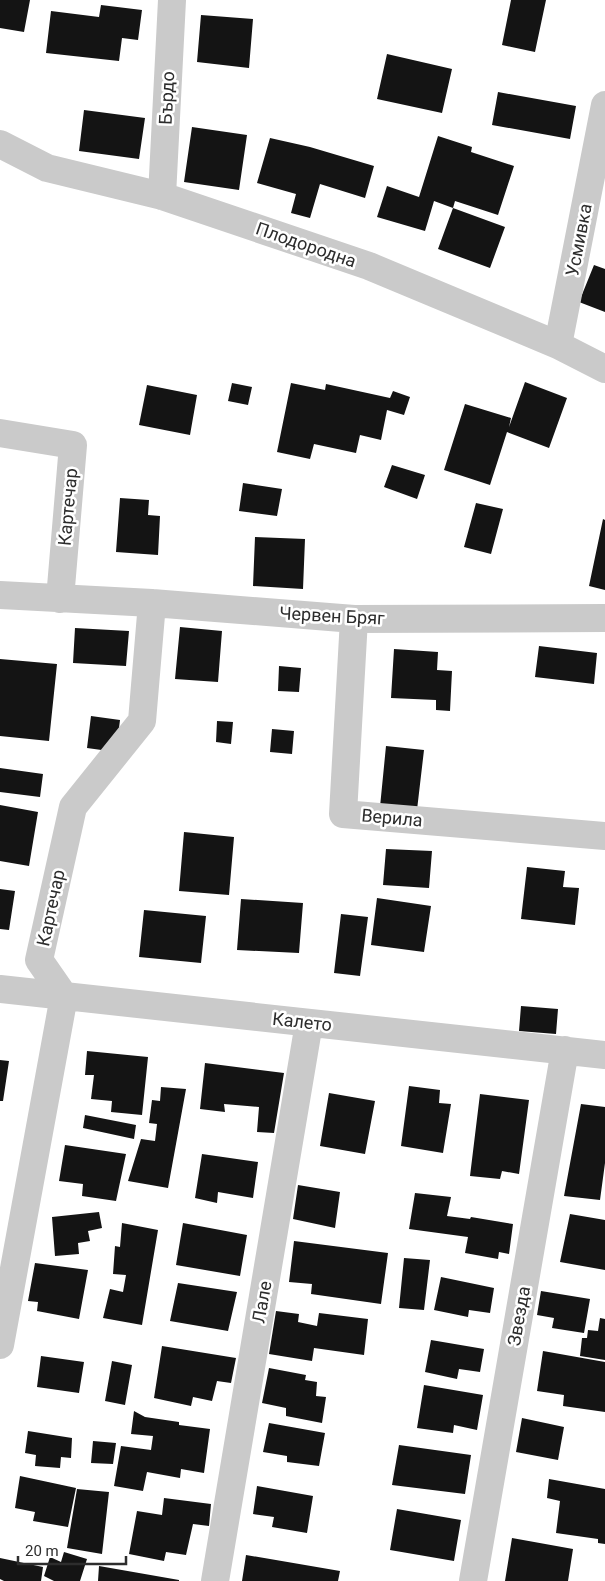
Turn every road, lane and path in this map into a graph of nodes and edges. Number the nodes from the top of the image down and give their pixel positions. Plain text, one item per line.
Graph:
1 (172, 0) edge
2 (605, 105) edge
3 (0, 144) edge
4 (162, 196) junction
5 (558, 345) junction
6 (605, 369) edge
7 (0, 433) edge
8 (0, 595) edge
9 (60, 599) junction
10 (152, 603) junction
11 (605, 618) edge
12 (354, 619) junction
13 (605, 836) edge
14 (0, 989) edge
15 (64, 996) junction
16 (309, 1023) junction
17 (565, 1050) junction
18 (605, 1055) edge
19 (0, 1345) edge
20 (215, 1581) edge
21 (474, 1581) edge

1 - 4 street, Бърдо
2 - 5 street, Усмивка
3 - 4 street, Плодородна
4 - 5 street, Плодородна
5 - 6 street, Плодородна
7 - 9 street, Картечар
8 - 9 street, Червен Бряг
9 - 10 street, Червен Бряг
10 - 12 street, Червен Бряг
10 - 15 street, Картечар
11 - 12 street, Червен Бряг
12 - 13 street, Верила
14 - 15 street, Калето
15 - 16 street, Калето
15 - 19 street
16 - 17 street, Калето
16 - 20 street, Лале
17 - 18 street, Калето
17 - 21 street, Звезда

